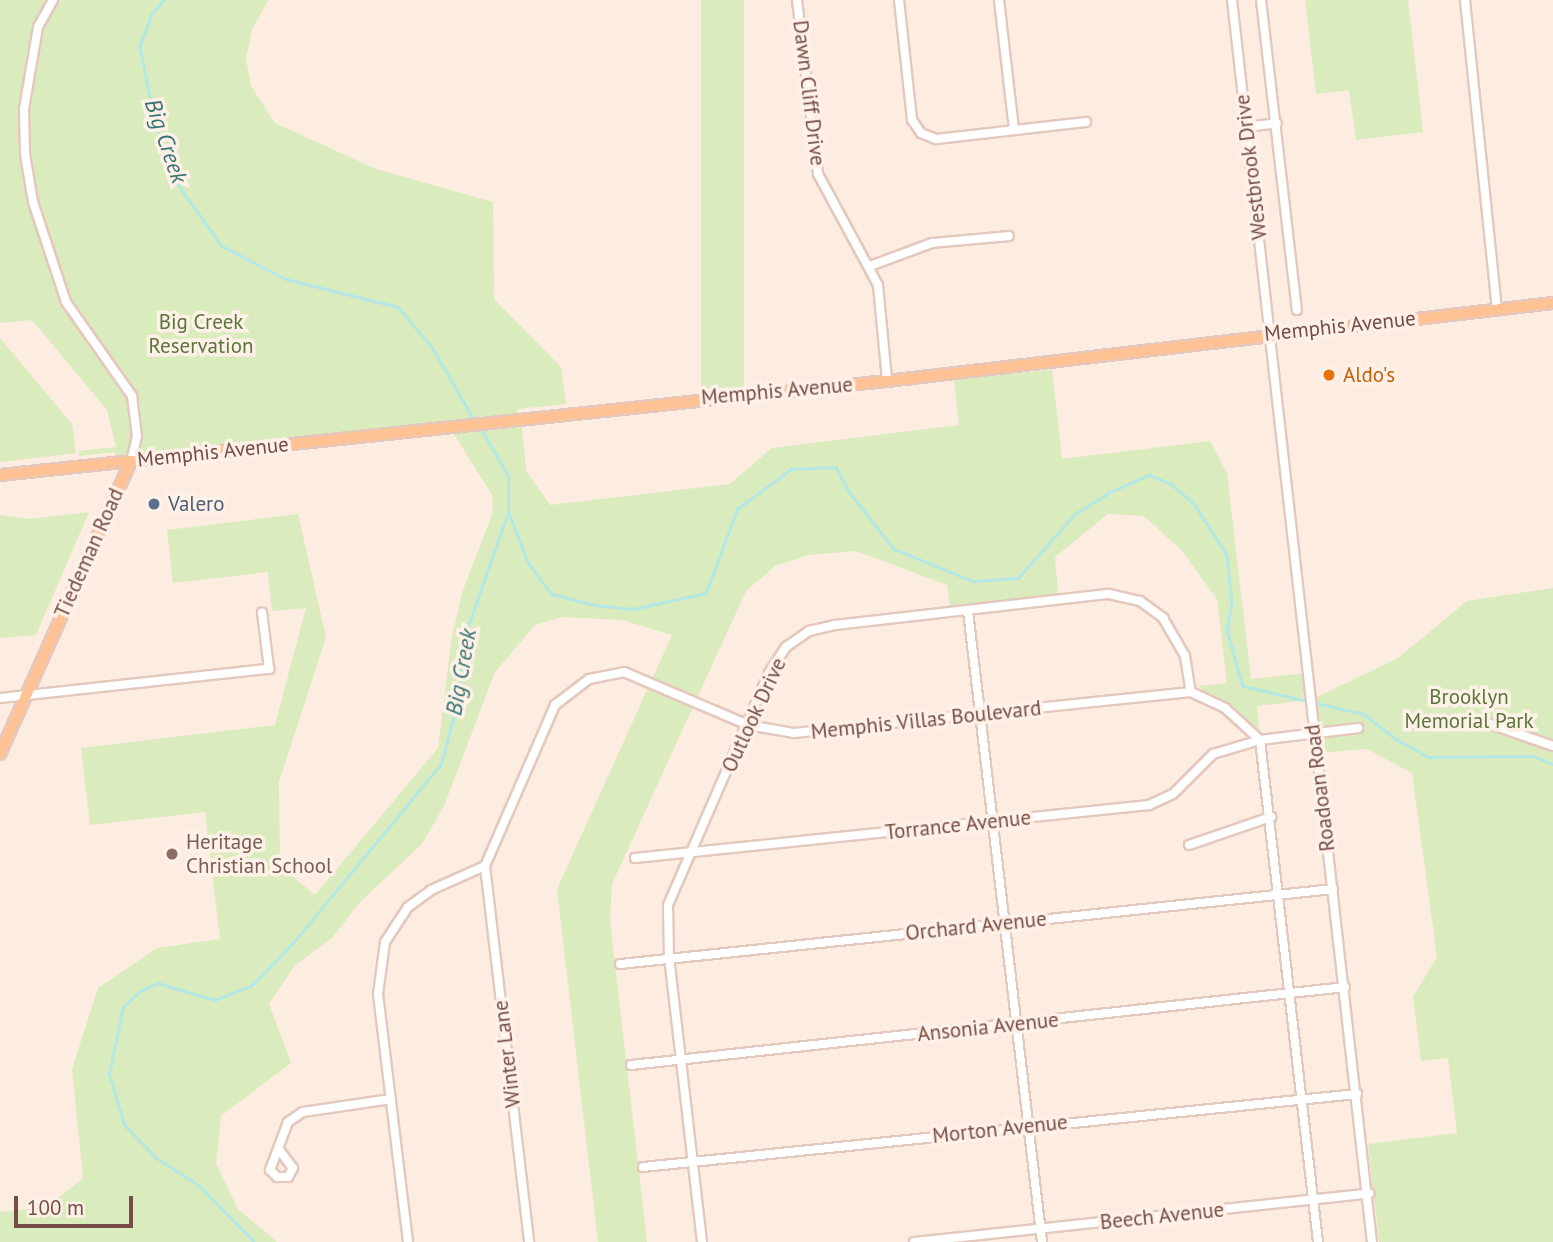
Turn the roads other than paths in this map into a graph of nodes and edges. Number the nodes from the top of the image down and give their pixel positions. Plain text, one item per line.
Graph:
1 (53, 0) edge
2 (797, 0) edge
3 (899, 0) edge
4 (999, 0) edge
5 (1232, 0) edge
6 (1261, 0) edge
7 (1465, 0) edge
8 (1086, 122) dead end
9 (1277, 123) junction
10 (1246, 127) junction
11 (1014, 130) junction
12 (1009, 236) dead end
13 (870, 266) junction
14 (1553, 303) edge
15 (1497, 309) junction
16 (1297, 310) dead end
17 (1271, 334) junction
18 (887, 381) junction
19 (131, 461) junction
20 (0, 475) edge
21 (968, 611) junction
22 (262, 612) dead end
23 (1191, 692) junction
24 (26, 696) junction
25 (0, 698) edge
26 (981, 716) junction
27 (1422, 720) dead end
28 (748, 725) junction
29 (1358, 728) dead end
30 (1313, 733) junction
31 (1260, 740) junction
32 (1553, 746) edge
33 (0, 754) edge
34 (1271, 817) junction
35 (993, 821) junction
36 (1189, 845) dead end
37 (690, 853) junction
38 (635, 858) dead end
39 (485, 866) junction
40 (1333, 888) junction
41 (1279, 895) junction
42 (1006, 923) junction
43 (669, 957) junction
44 (620, 964) dead end
45 (1345, 987) junction
46 (1290, 994) junction
47 (1018, 1024) junction
48 (681, 1060) junction
49 (631, 1065) dead end
50 (1357, 1094) junction
51 (1303, 1097) junction
52 (391, 1098) junction
53 (1029, 1126) junction
54 (280, 1151) dead end
55 (692, 1163) junction
56 (643, 1167) dead end
57 (1368, 1193) junction
58 (1314, 1201) junction
59 (1040, 1227) junction
60 (408, 1242) edge
61 (529, 1242) edge
62 (702, 1242) edge
63 (914, 1242) edge
64 (1042, 1242) edge
65 (1318, 1242) edge
66 (1372, 1242) edge

1 - 19 street, Tiedeman Road
2 - 13 street, Dawn Cliff Drive
3 - 11 street
4 - 11 street
5 - 10 street, Westbrook Drive
6 - 9 street
7 - 15 street
8 - 11 street
9 - 10 street
9 - 16 street
10 - 17 street, Westbrook Drive
12 - 13 street
13 - 18 street, Dawn Cliff Drive
14 - 15 main road, Memphis Avenue
15 - 17 main road, Memphis Avenue
17 - 18 main road, Memphis Avenue
17 - 30 street, Roadoan Road
18 - 19 main road, Memphis Avenue
19 - 20 main road, Memphis Avenue
19 - 24 main road, Tiedeman Road
21 - 23 street, Outlook Drive
21 - 26 street
21 - 28 street, Outlook Drive
22 - 24 street
23 - 26 street, Memphis Villas Boulevard
23 - 31 street
24 - 25 street
24 - 33 main road, Tiedeman Road
26 - 28 street, Memphis Villas Boulevard
26 - 35 street
27 - 32 street
28 - 37 street, Outlook Drive
28 - 39 street, Memphis Villas Boulevard
29 - 30 street
30 - 31 street
30 - 40 street, Roadoan Road
31 - 34 street
31 - 35 street, Torrance Avenue
34 - 36 street
34 - 41 street
35 - 37 street, Torrance Avenue
35 - 42 street
37 - 38 street, Torrance Avenue
37 - 43 street, Outlook Drive
39 - 52 street
39 - 61 street, Winter Lane
40 - 41 street, Orchard Avenue
40 - 45 street, Roadoan Road
41 - 42 street, Orchard Avenue
41 - 46 street
42 - 43 street, Orchard Avenue
42 - 47 street
43 - 44 street, Orchard Avenue
43 - 48 street, Outlook Drive
45 - 46 street, Ansonia Avenue
45 - 50 street, Roadoan Road
46 - 47 street, Ansonia Avenue
46 - 51 street
47 - 48 street, Ansonia Avenue
47 - 53 street
48 - 49 street, Ansonia Avenue
48 - 55 street, Outlook Drive
50 - 51 street, Morton Avenue
50 - 57 street, Roadoan Road
51 - 53 street, Morton Avenue
51 - 58 street
52 - 54 street
52 - 60 street
53 - 55 street, Morton Avenue
53 - 59 street
55 - 56 street, Morton Avenue
55 - 62 street, Outlook Drive
57 - 58 street, Beech Avenue
57 - 66 street, Roadoan Road
58 - 59 street, Beech Avenue
58 - 65 street
59 - 63 street, Beech Avenue
59 - 64 street

